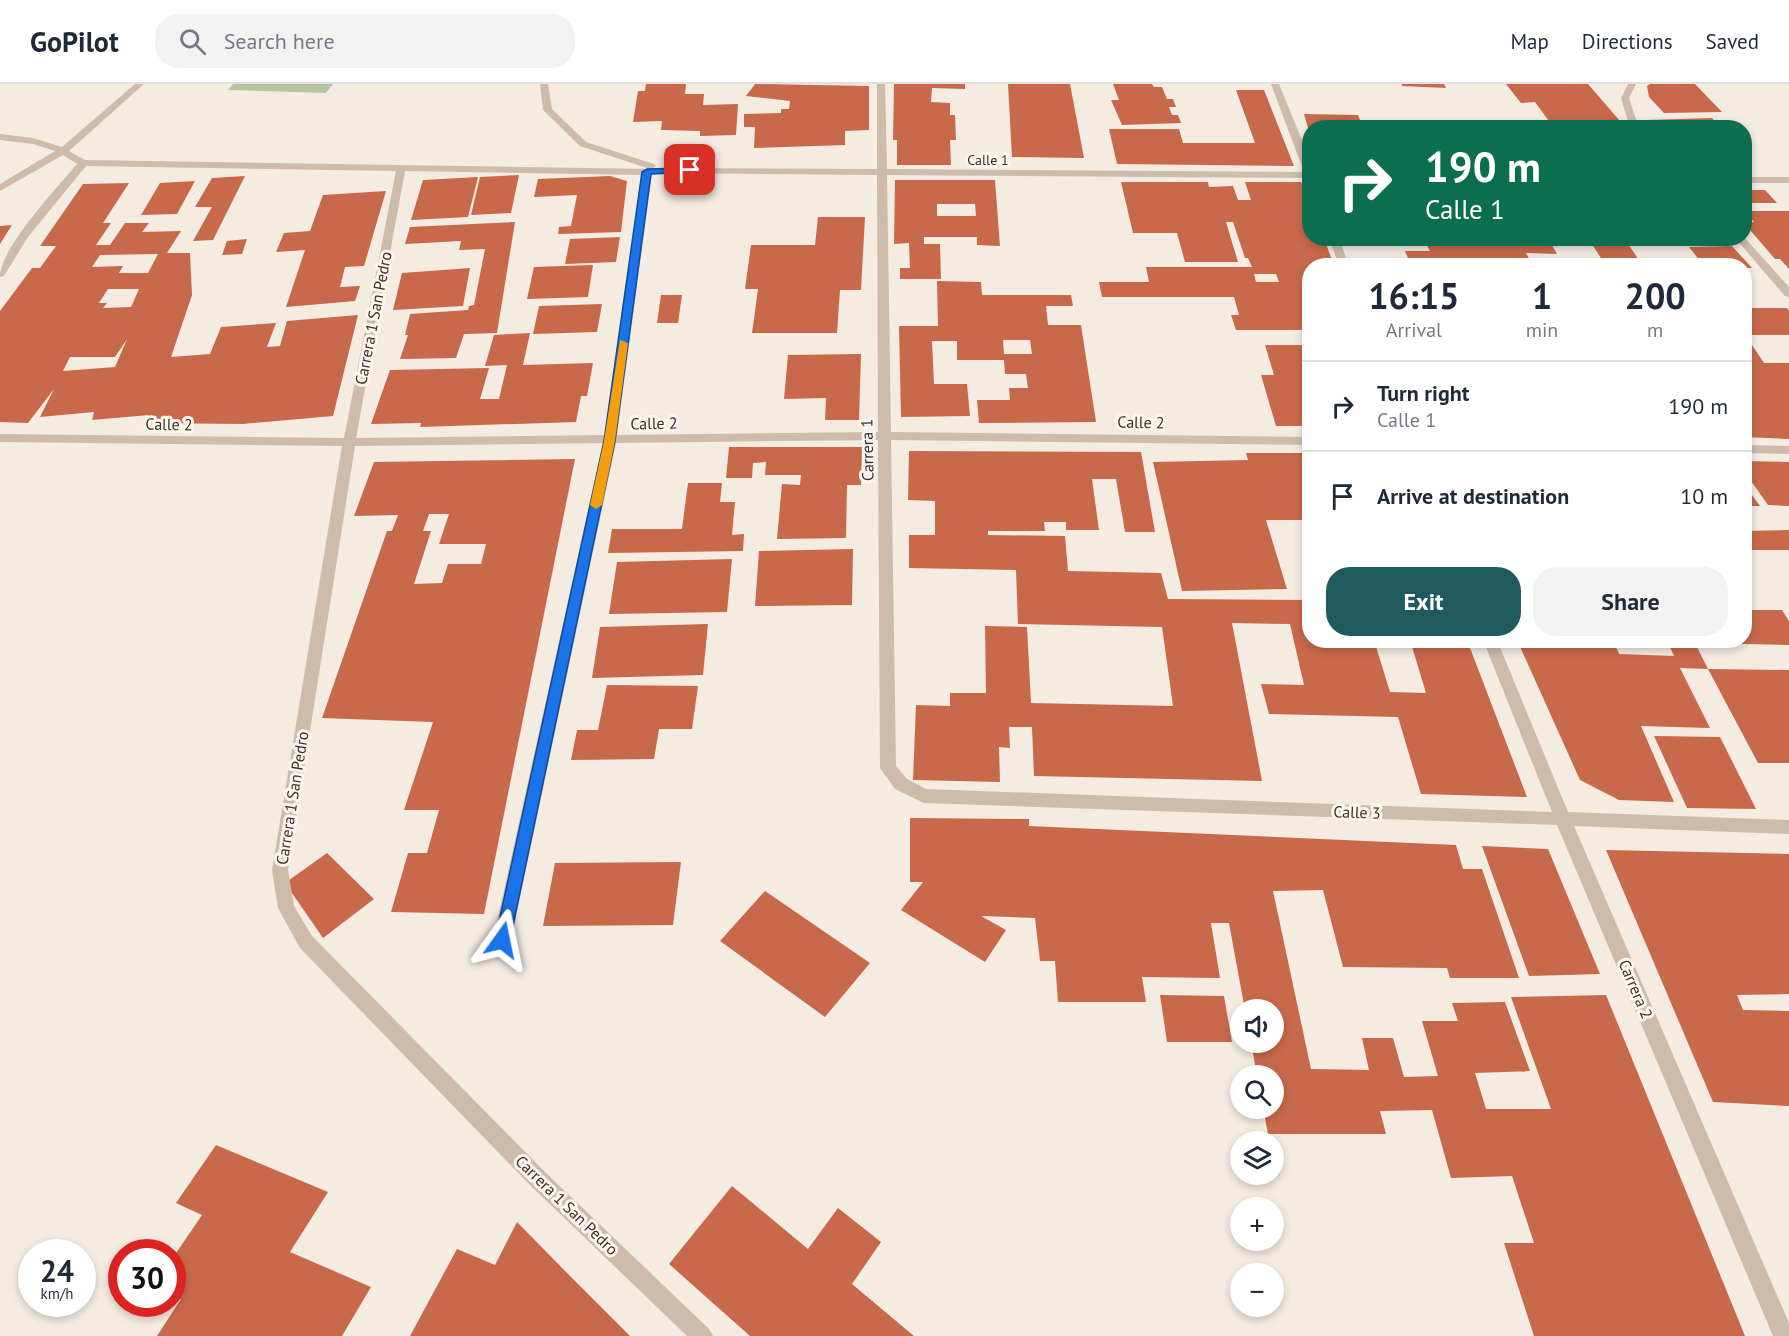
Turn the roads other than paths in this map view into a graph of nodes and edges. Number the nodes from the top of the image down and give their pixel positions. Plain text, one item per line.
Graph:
1 (140, 84) edge
2 (544, 84) edge
3 (881, 84) edge
4 (1275, 84) edge
5 (1632, 84) edge
6 (1632, 120) edge
7 (0, 137) edge
8 (64, 150) junction
9 (1302, 153) edge
10 (83, 164) junction
11 (401, 169) junction
12 (666, 170) junction
13 (647, 172) junction
14 (881, 173) junction
15 (1302, 174) edge
16 (1752, 180) edge
17 (1789, 180) edge
18 (0, 188) edge
19 (1747, 246) edge
20 (0, 274) edge
21 (1789, 294) edge
22 (883, 436) junction
23 (0, 438) edge
24 (610, 441) junction
25 (1302, 441) edge
26 (349, 442) junction
27 (1752, 449) edge
28 (1789, 450) edge
29 (1494, 648) edge
30 (924, 796) joint
31 (1563, 820) junction
32 (1789, 827) edge
33 (502, 940) dead end
34 (702, 1336) edge
35 (1784, 1336) edge

1 - 8 street
2 - 12 street
3 - 14 street, Carrera 1
4 - 9 street
5 - 6 street
7 - 8 street
8 - 10 street
8 - 18 street
10 - 11 street
10 - 20 street
11 - 13 street
11 - 26 street, Carrera 1 San Pedro
12 - 13 street
12 - 14 street, Calle 1
13 - 24 street
14 - 15 street, Calle 1
14 - 22 street, Carrera 1
16 - 17 street
19 - 21 street
22 - 24 street, Calle 2
22 - 25 street, Calle 2
22 - 30 street, Carrera 1
23 - 26 street, Calle 2
24 - 26 street, Calle 2
24 - 33 street
26 - 34 street, Carrera 1 San Pedro
27 - 28 street
29 - 31 street, Carrera 2
30 - 31 street, Calle 3
31 - 32 street, Calle 3
31 - 35 street, Carrera 2

